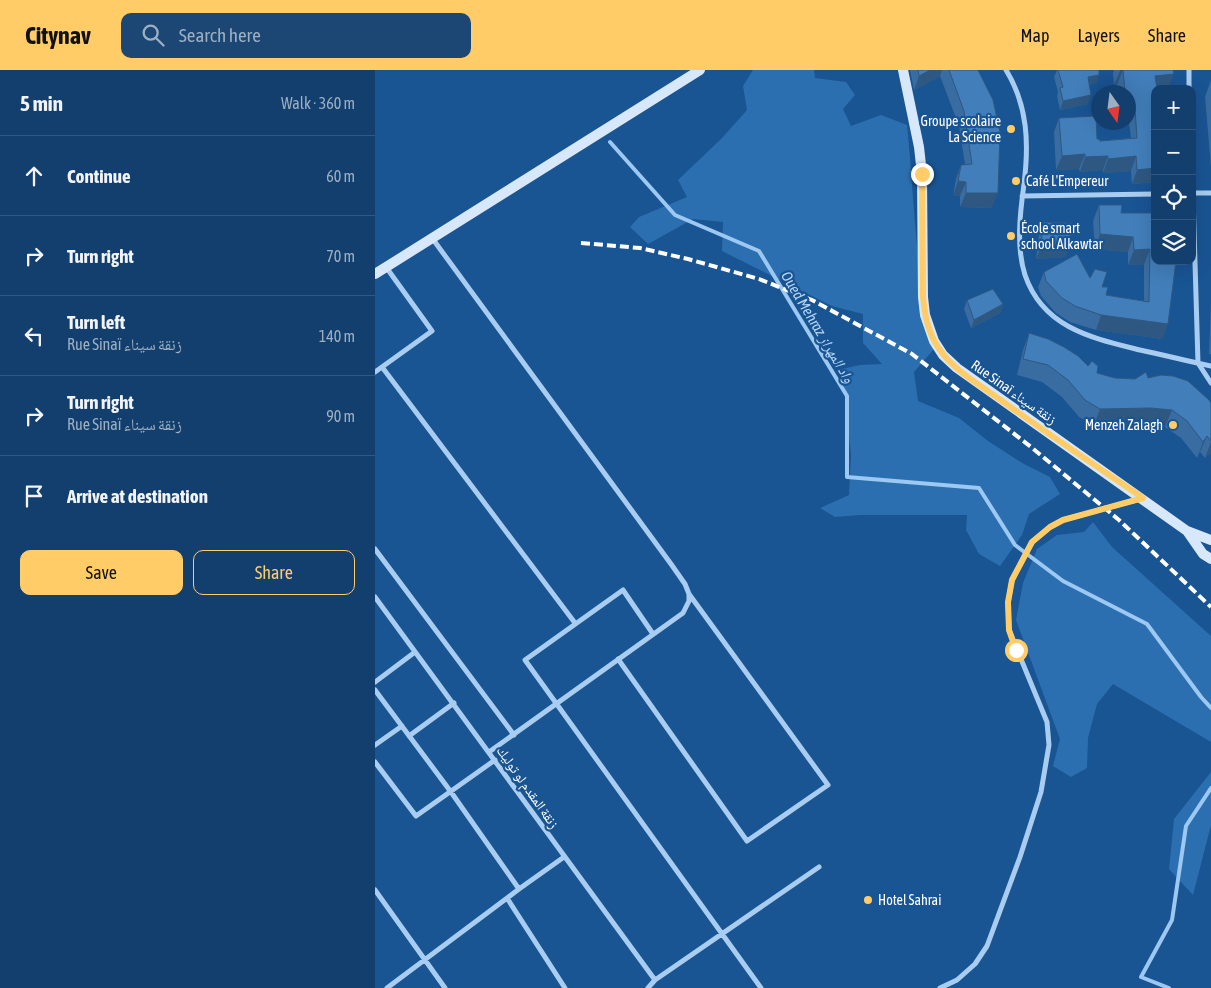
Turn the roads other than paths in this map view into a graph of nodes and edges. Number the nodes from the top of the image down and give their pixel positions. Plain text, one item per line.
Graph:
1 (700, 70) edge
2 (903, 70) edge
3 (1007, 70) edge
4 (1189, 70) edge
5 (1189, 85) edge
6 (1196, 193) edge
7 (1211, 193) edge
8 (1151, 194) edge
9 (1022, 196) junction
10 (1194, 220) edge
11 (432, 238) junction
12 (386, 267) junction
13 (375, 274) edge
14 (1197, 363) junction
15 (1211, 366) edge
16 (382, 367) junction
17 (375, 372) edge
18 (1211, 383) edge
19 (1143, 498) junction
20 (1187, 531) junction
21 (1211, 540) edge
22 (375, 549) edge
23 (1211, 559) edge
24 (689, 594) junction
25 (375, 597) edge
26 (575, 623) junction
27 (653, 634) junction
28 (415, 652) junction
29 (618, 659) junction
30 (375, 682) edge
31 (375, 690) edge
32 (454, 704) junction
33 (557, 704) junction
34 (402, 726) junction
35 (514, 735) junction
36 (409, 736) junction
37 (375, 745) edge
38 (489, 752) junction
39 (495, 760) junction
40 (375, 762) edge
41 (451, 792) junction
42 (564, 857) junction
43 (819, 866) dead end
44 (519, 889) junction
45 (375, 890) edge
46 (507, 898) junction
47 (721, 935) junction
48 (424, 960) junction
49 (655, 980) junction
50 (387, 988) edge
51 (445, 988) edge
52 (565, 988) edge
53 (647, 988) edge
54 (761, 988) edge
55 (940, 988) edge

1 - 11 street
2 - 19 street, Rue Sinaï زنقة سيناء
3 - 9 street
4 - 5 street
6 - 7 street
8 - 9 street
9 - 14 street
10 - 14 street
11 - 12 street
11 - 24 street
12 - 13 street
12 - 16 street
14 - 15 street
14 - 18 street
16 - 17 street
16 - 26 street
19 - 20 street, Rue Sinaï زنقة سيناء
19 - 55 street
20 - 21 street, Rue Sinaï زنقة سيناء
20 - 23 street, Rue Sinaï زنقة سيناء
22 - 35 street
24 - 27 street
24 - 29 street
25 - 28 street, زنقة المقدم لو توليك
26 - 27 street
26 - 33 street
27 - 29 street
28 - 30 street
28 - 32 street, زنقة المقدم لو توليك
29 - 33 street
31 - 34 street
32 - 36 street
32 - 38 street, زنقة المقدم لو توليك
33 - 35 street
33 - 47 street
34 - 36 street
34 - 37 street
35 - 38 street
36 - 41 street
38 - 39 street, زنقة المقدم لو توليك
39 - 41 street
39 - 42 street, زنقة المقدم لو توليك
40 - 41 street
41 - 44 street
42 - 44 street
42 - 49 street, زنقة المقدم لو توليك
43 - 47 street
44 - 46 street
45 - 48 street
46 - 48 street
46 - 52 street
47 - 49 street
47 - 54 street
48 - 50 street
48 - 51 street
49 - 53 street

